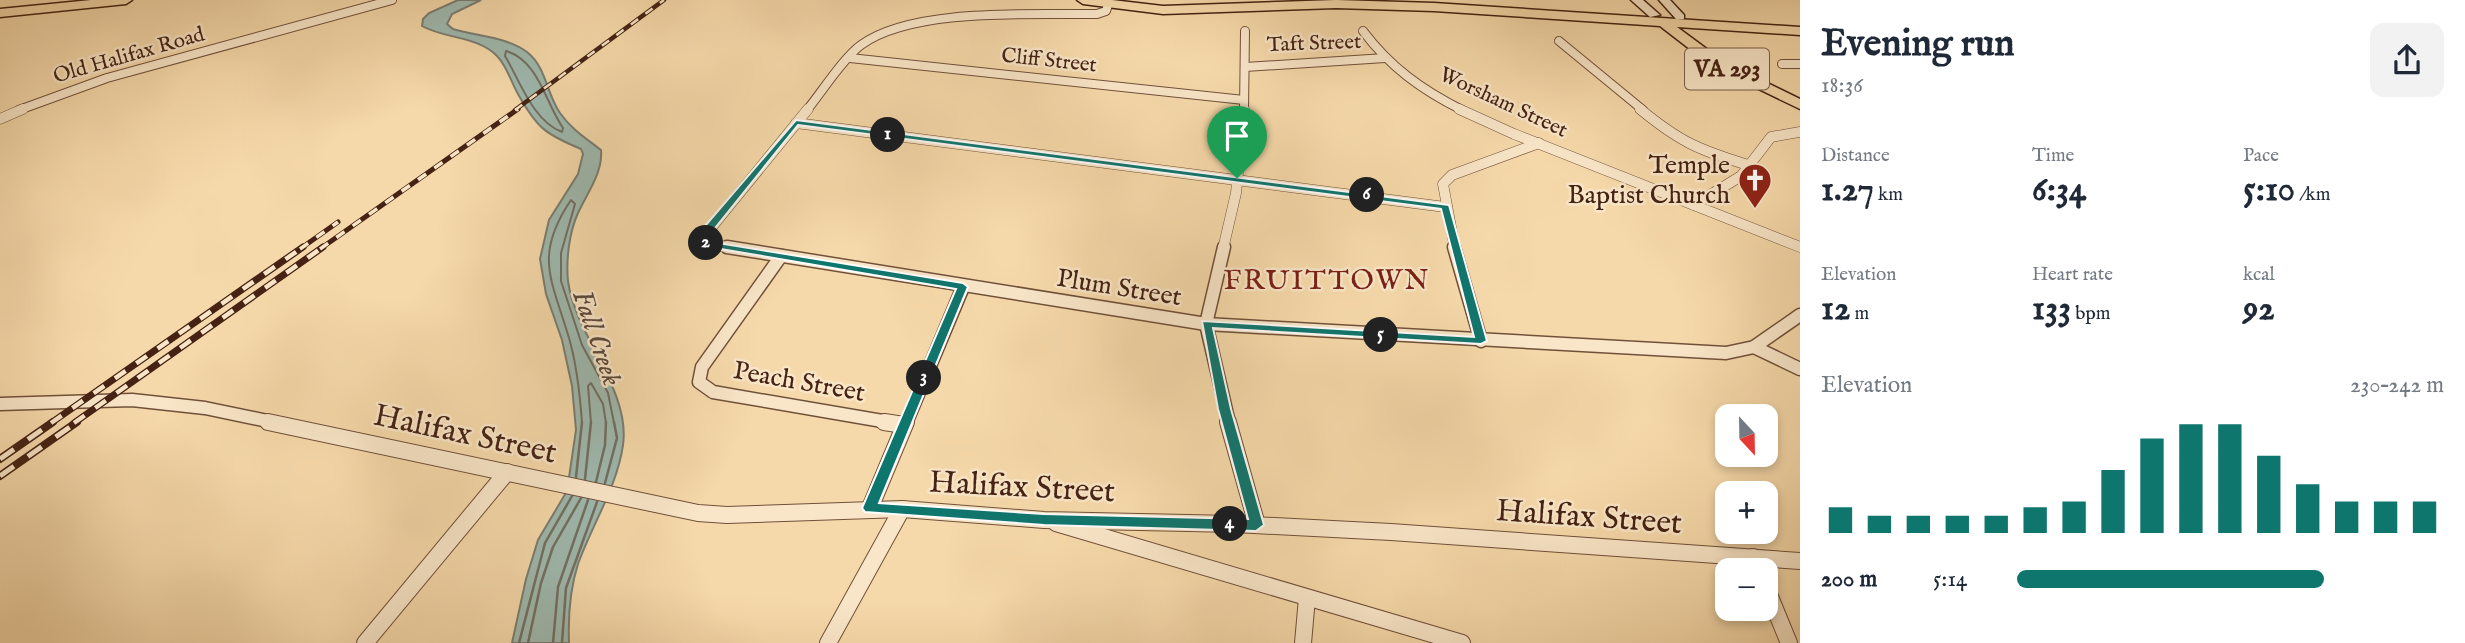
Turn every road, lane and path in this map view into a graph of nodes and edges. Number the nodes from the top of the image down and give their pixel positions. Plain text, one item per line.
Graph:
1 (126, 0) edge
2 (392, 0) edge
3 (1083, 0) edge
4 (1638, 2) edge
5 (1666, 2) edge
6 (1108, 5) junction
7 (0, 13) edge
8 (1658, 18) junction
9 (1682, 19) junction
10 (1800, 24) edge
11 (1245, 31) dead end
12 (1363, 31) dead end
13 (1800, 32) edge
14 (1559, 41) dead end
15 (850, 58) junction
16 (1385, 58) junction
17 (1782, 64) dead end
18 (1800, 64) edge
19 (1245, 67) junction
20 (1800, 96) edge
21 (1244, 100) junction
22 (1800, 105) edge
23 (0, 119) edge
24 (796, 123) junction
25 (1800, 132) edge
26 (1539, 143) junction
27 (1748, 165) junction
28 (1237, 178) junction
29 (1694, 205) junction
30 (1446, 207) junction
31 (1800, 247) edge
32 (781, 256) junction
33 (963, 287) junction
34 (1800, 315) edge
35 (1206, 324) junction
36 (1481, 341) junction
37 (1754, 347) junction
38 (1800, 369) edge
39 (0, 404) edge
40 (904, 425) junction
41 (507, 472) junction
42 (870, 508) junction
43 (902, 509) junction
44 (1044, 520) junction
45 (1256, 525) junction
46 (1715, 561) edge
47 (1800, 561) edge
48 (1778, 562) edge
49 (1307, 598) junction
50 (1778, 616) edge
51 (365, 643) edge
52 (828, 643) edge
53 (1303, 643) edge
54 (1462, 643) edge
55 (1789, 643) edge

1 - 7 main road
2 - 23 street, Old Halifax Road
3 - 6 main road
4 - 8 main road, VA 293
5 - 9 main road, VA 293
6 - 8 main road
6 - 15 street
8 - 9 main road
8 - 22 main road, VA 293
9 - 10 main road
9 - 13 main road
9 - 20 main road, VA 293
11 - 19 street
12 - 16 street, Worsham Street
14 - 27 street
15 - 21 street, Cliff Street
15 - 24 street
16 - 19 street, Taft Street
16 - 26 street, Worsham Street
17 - 18 street
19 - 21 street
21 - 28 street
24 - 28 street
24 - 32 street, Plum Street
25 - 27 street
26 - 29 street, Worsham Street
26 - 30 street
27 - 29 street
28 - 30 street
28 - 35 street
29 - 31 street, Worsham Street
30 - 36 street
32 - 33 street, Plum Street
32 - 40 street, Peach Street
33 - 35 street, Plum Street
33 - 40 street
34 - 37 street, Plum Street
35 - 36 street, Plum Street
35 - 45 street
36 - 37 street, Plum Street
37 - 38 street
39 - 41 street, Halifax Street
40 - 42 street
41 - 42 street, Halifax Street
41 - 51 street
42 - 43 street, Halifax Street
43 - 44 street, Halifax Street
43 - 52 street
44 - 45 street, Halifax Street
44 - 49 street
45 - 46 street, Halifax Street
47 - 48 street, Halifax Street
49 - 53 street
49 - 54 street
50 - 55 street

